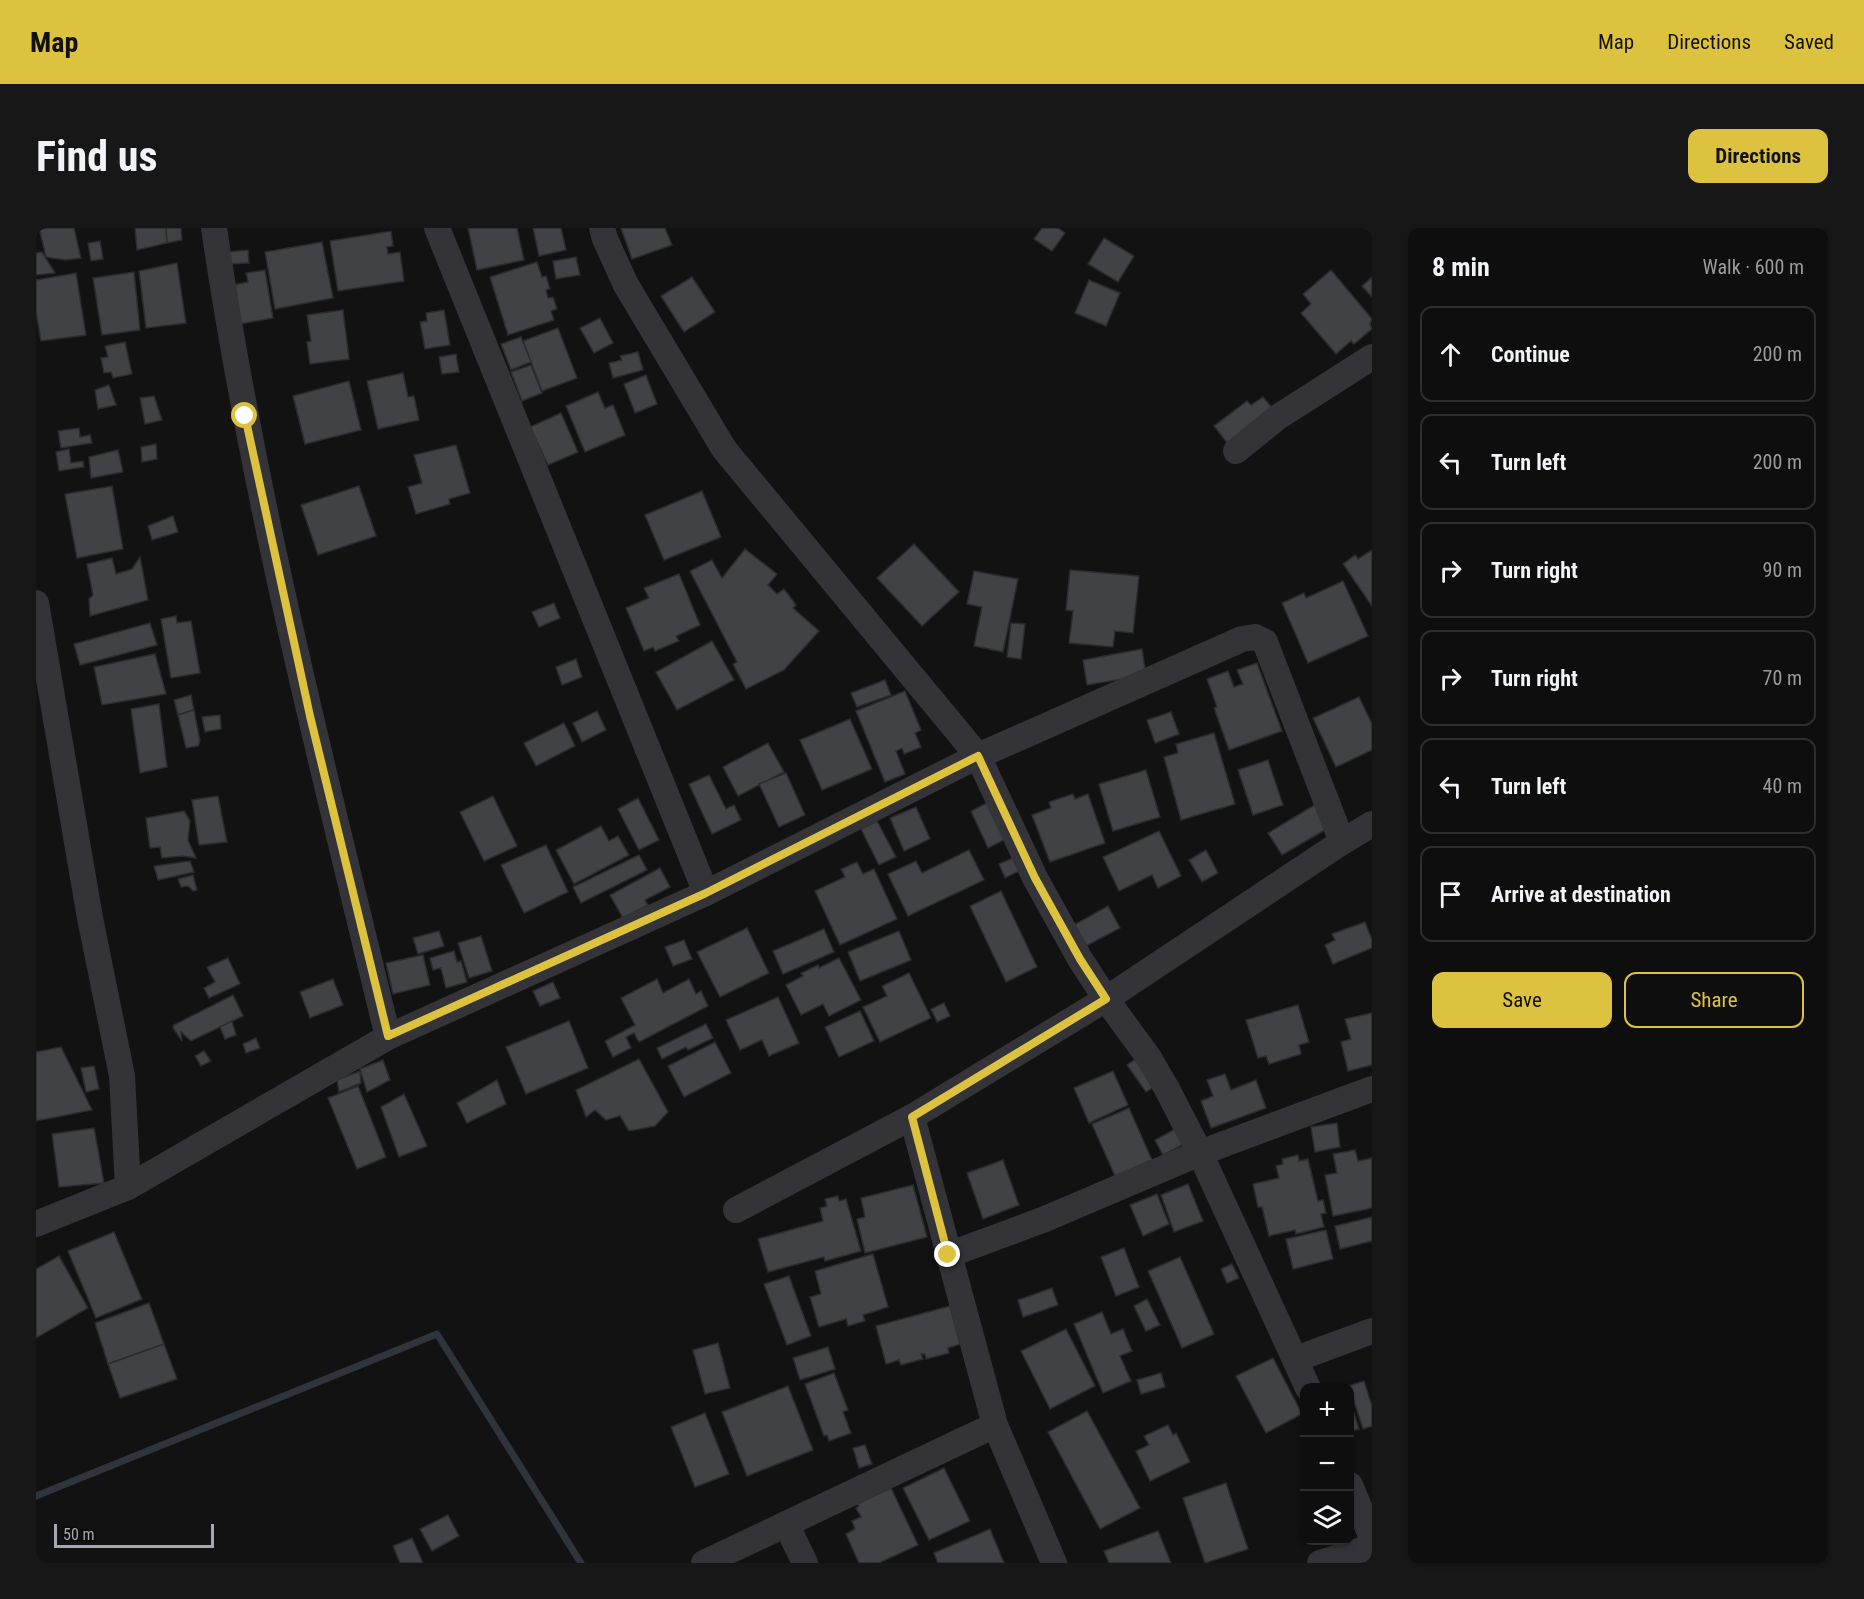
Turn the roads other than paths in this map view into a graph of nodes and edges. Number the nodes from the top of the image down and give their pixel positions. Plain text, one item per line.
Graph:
1 (214, 228) edge
2 (437, 228) edge
3 (602, 228) edge
4 (1372, 357) edge
5 (1236, 451) dead end
6 (36, 603) edge
7 (978, 756) junction
8 (1372, 824) edge
9 (1342, 842) junction
10 (706, 893) junction
11 (1106, 999) junction
12 (388, 1036) junction
13 (1372, 1089) edge
14 (912, 1117) junction
15 (1200, 1153) junction
16 (128, 1186) junction
17 (736, 1210) dead end
18 (36, 1224) edge
19 (948, 1255) junction
20 (1372, 1331) edge
21 (1296, 1359) junction
22 (1306, 1383) edge
23 (995, 1425) junction
24 (1352, 1491) edge
25 (786, 1524) junction
26 (1372, 1538) edge
27 (1372, 1547) edge
28 (704, 1563) edge
29 (806, 1563) edge
30 (1054, 1563) edge
31 (1320, 1563) edge

1 - 12 street
2 - 10 street
3 - 7 street
4 - 5 street
6 - 16 street
7 - 9 street
7 - 10 street
7 - 11 street
8 - 9 street
9 - 11 street
10 - 12 street
11 - 14 street
11 - 15 street
12 - 16 street
13 - 15 street
14 - 17 street
14 - 19 street
15 - 19 street
15 - 21 street
16 - 18 street
19 - 23 street
20 - 21 street
21 - 22 street
23 - 25 street
23 - 30 street
24 - 26 street
25 - 28 street
25 - 29 street
27 - 31 street

